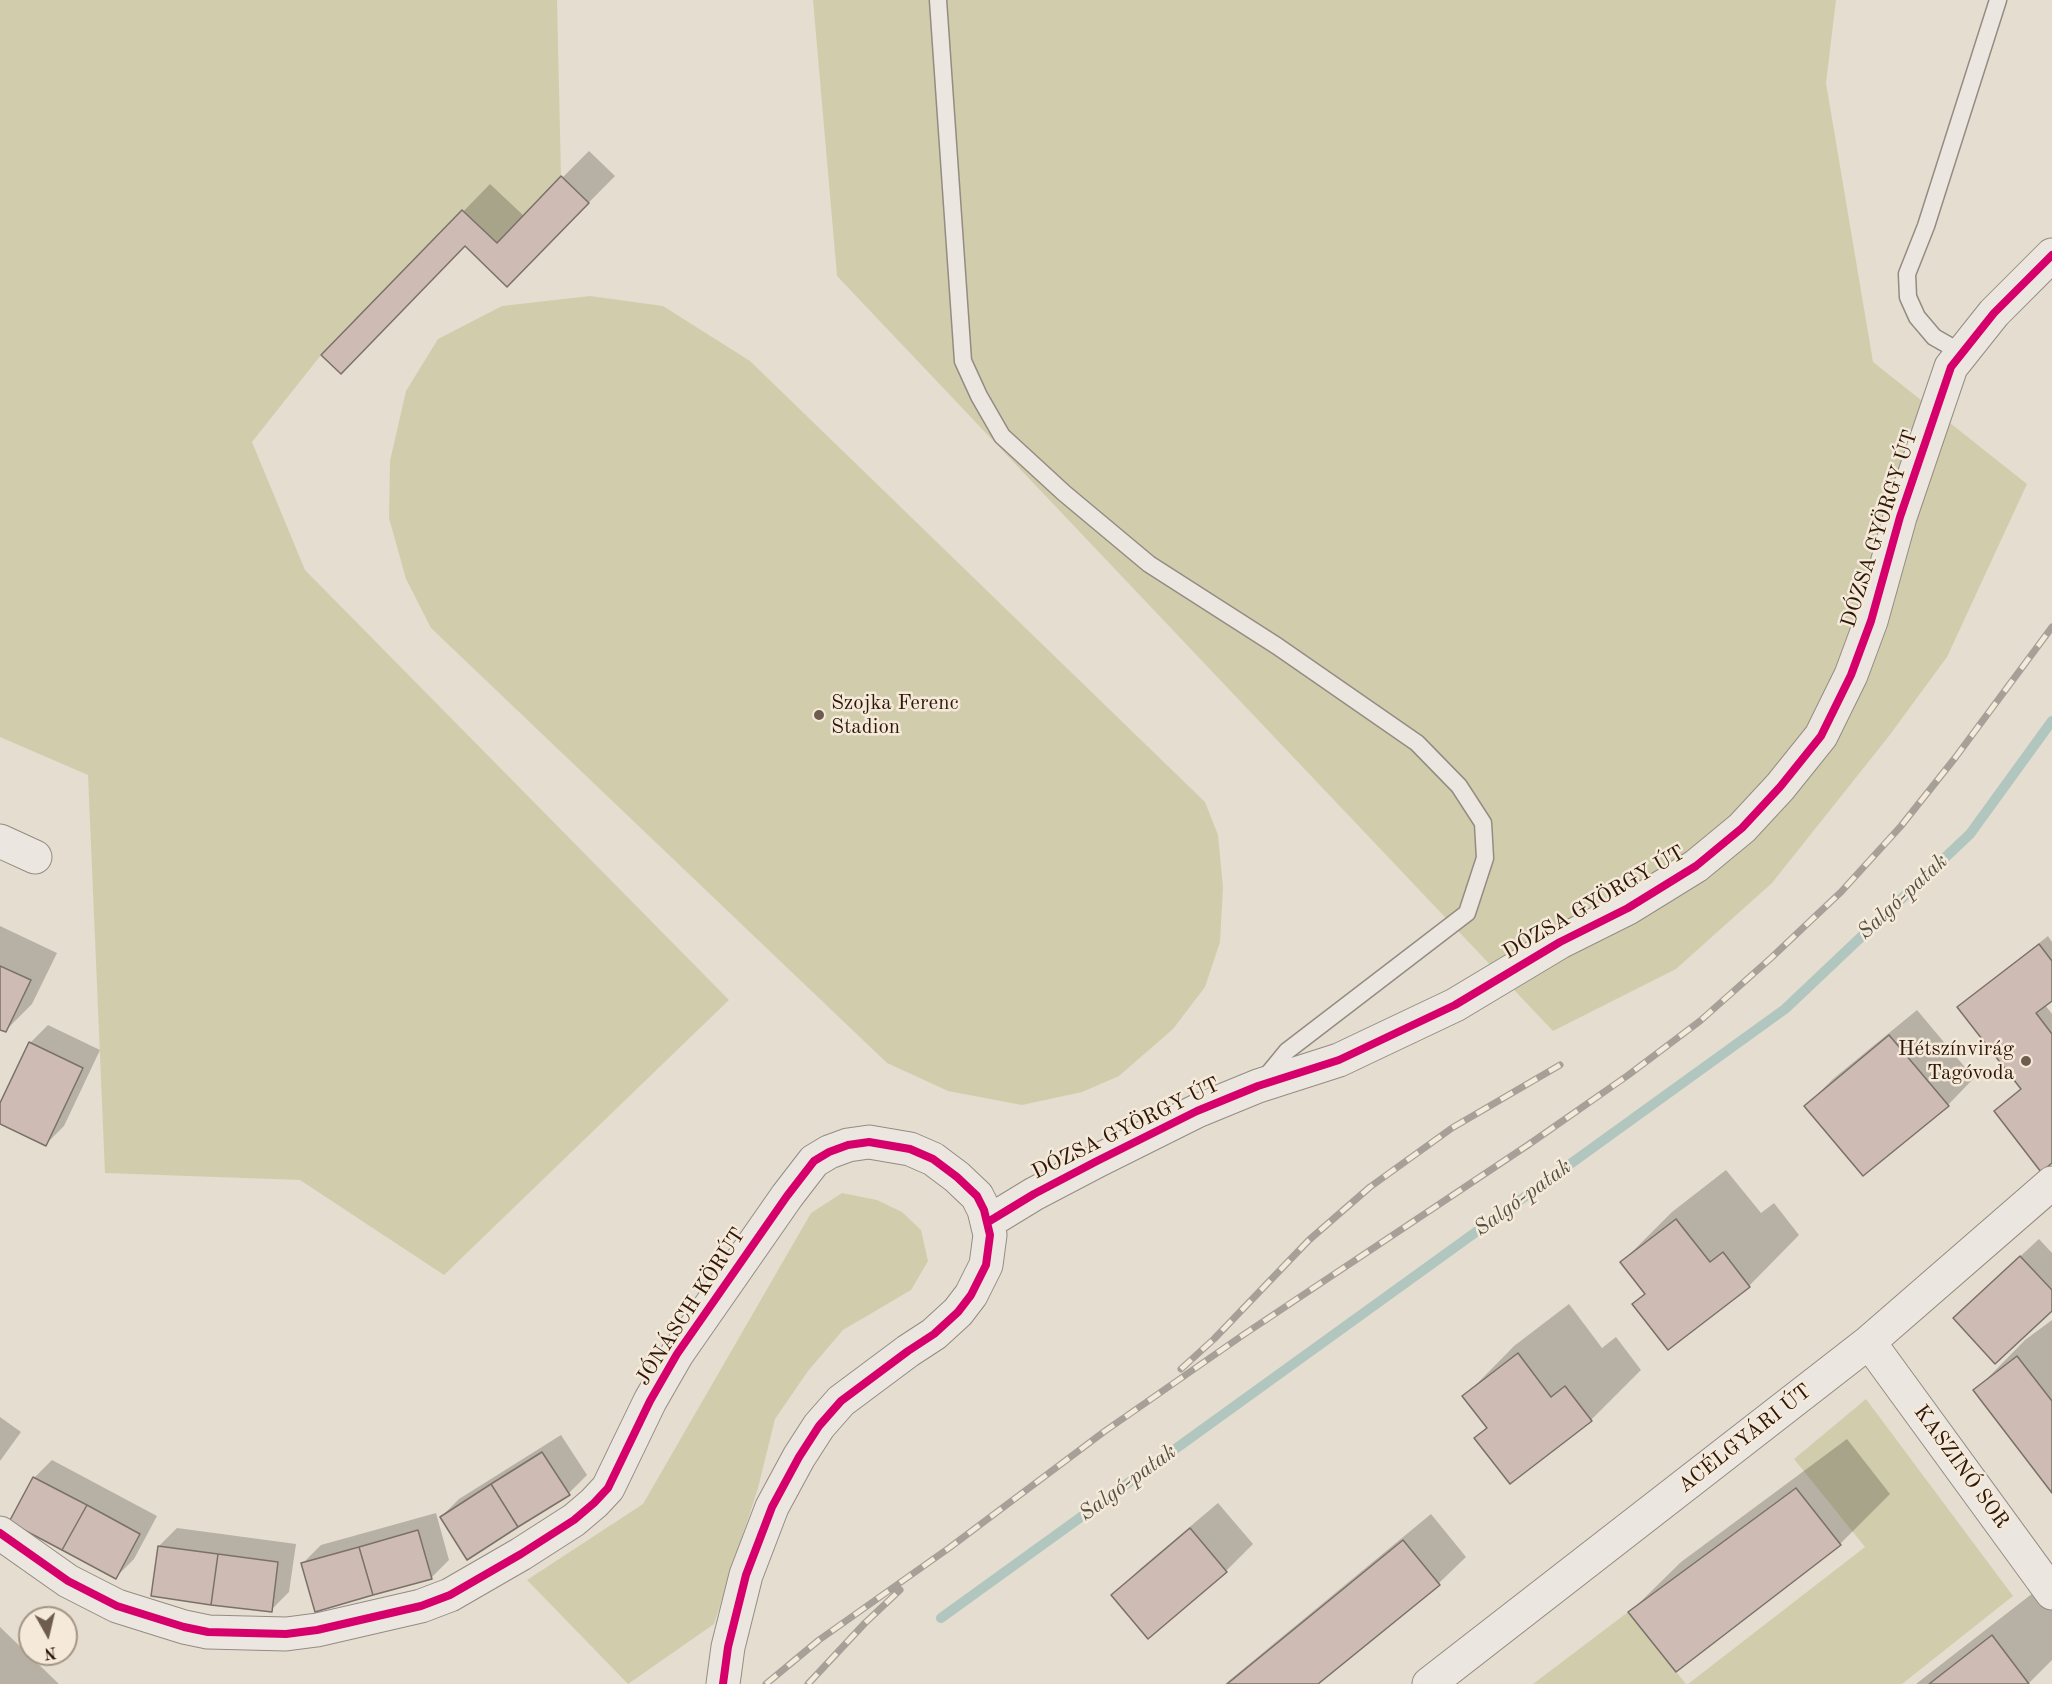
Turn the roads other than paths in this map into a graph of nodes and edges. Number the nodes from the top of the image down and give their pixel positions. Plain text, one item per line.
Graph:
1 (938, 0) edge
2 (1998, 0) edge
3 (2052, 255) edge
4 (1962, 353) junction
5 (0, 841) edge
6 (35, 857) dead end
7 (1258, 1086) junction
8 (2052, 1184) edge
9 (988, 1222) junction
10 (1869, 1342) junction
11 (0, 1533) edge
12 (2052, 1593) edge
13 (723, 1684) edge
14 (1429, 1684) edge

1 - 7 lane
2 - 4 lane
3 - 4 street, DÓZSA GYÖRGY ÚT
4 - 7 street, DÓZSA GYÖRGY ÚT
5 - 6 street
7 - 9 street, DÓZSA GYÖRGY ÚT
8 - 10 street, ACÉLGYÁRI ÚT
9 - 11 street, JÓNÁSCH KÖRÚT
9 - 13 street
10 - 12 street, KASZINÓ SOR
10 - 14 street, ACÉLGYÁRI ÚT

